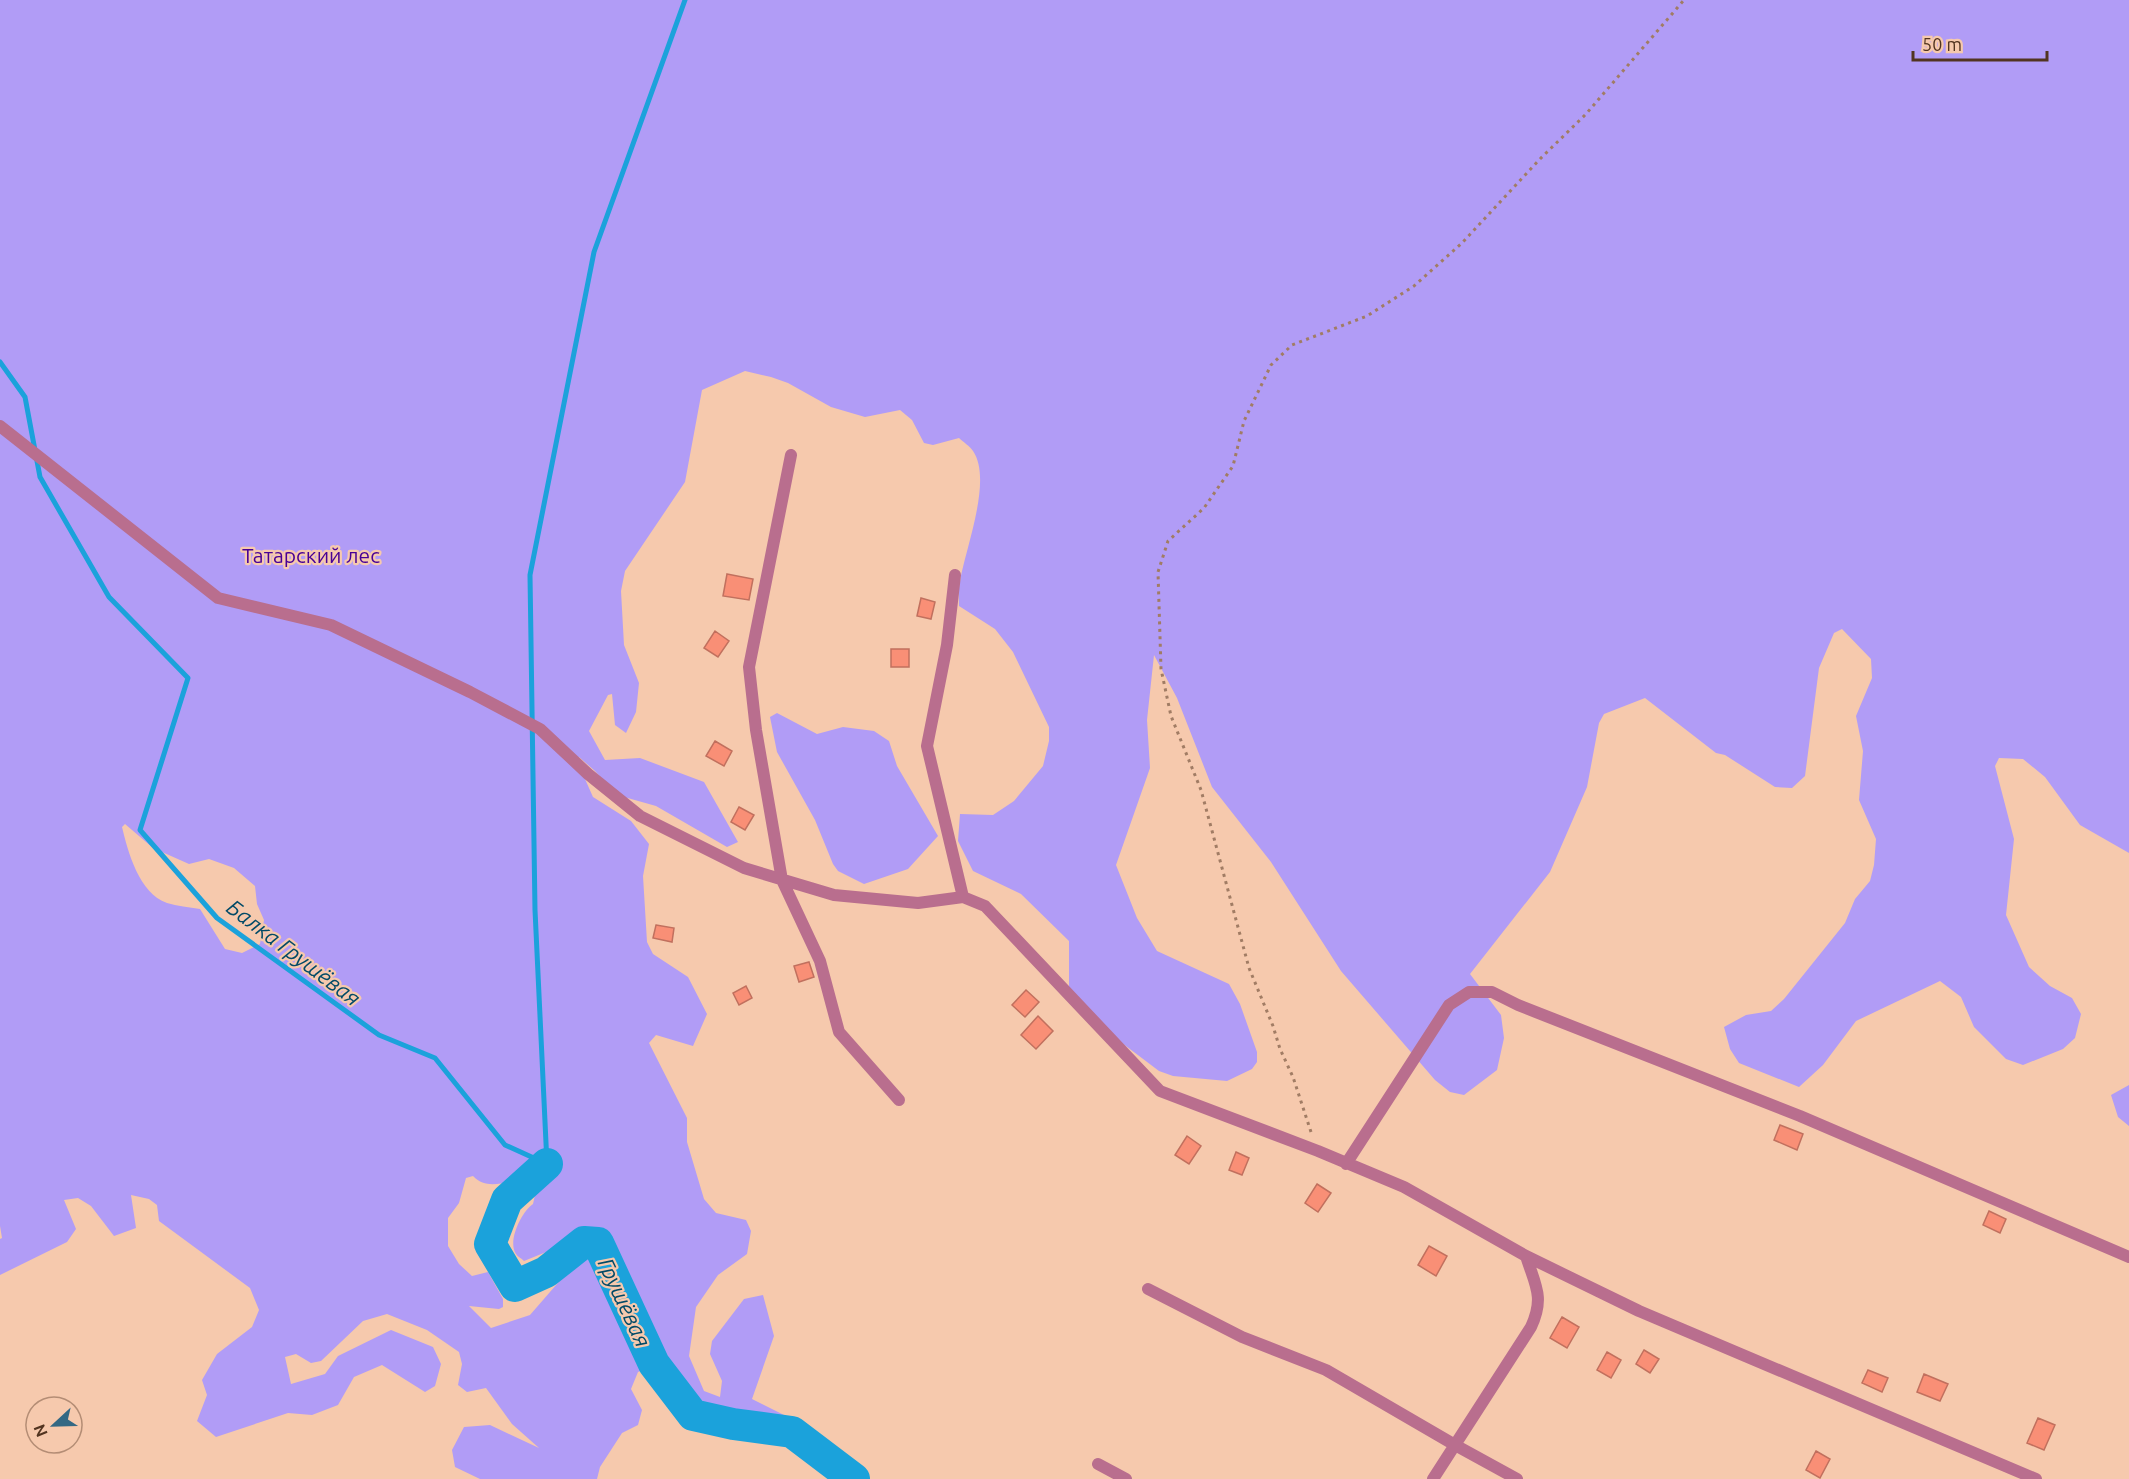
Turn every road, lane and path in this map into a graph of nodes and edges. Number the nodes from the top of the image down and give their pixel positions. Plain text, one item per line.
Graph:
1 (1684, 0) edge
2 (0, 426) edge
3 (791, 454) dead end
4 (955, 575) dead end
5 (782, 880) junction
6 (963, 897) junction
7 (899, 1100) dead end
8 (1318, 1151) junction
9 (1346, 1164) junction
10 (1526, 1256) junction
11 (2129, 1257) edge
12 (1148, 1288) dead end
13 (1455, 1445) junction
14 (1098, 1464) dead end
15 (1126, 1479) edge
16 (1433, 1479) edge
17 (1517, 1479) edge
18 (2036, 1479) edge

1 - 8 path
2 - 5 street
3 - 5 street
4 - 6 street
5 - 6 street
5 - 7 street
6 - 8 street
8 - 9 street
9 - 10 street
9 - 11 street
10 - 13 street
10 - 18 street
12 - 13 street
13 - 16 street
13 - 17 street
14 - 15 street

